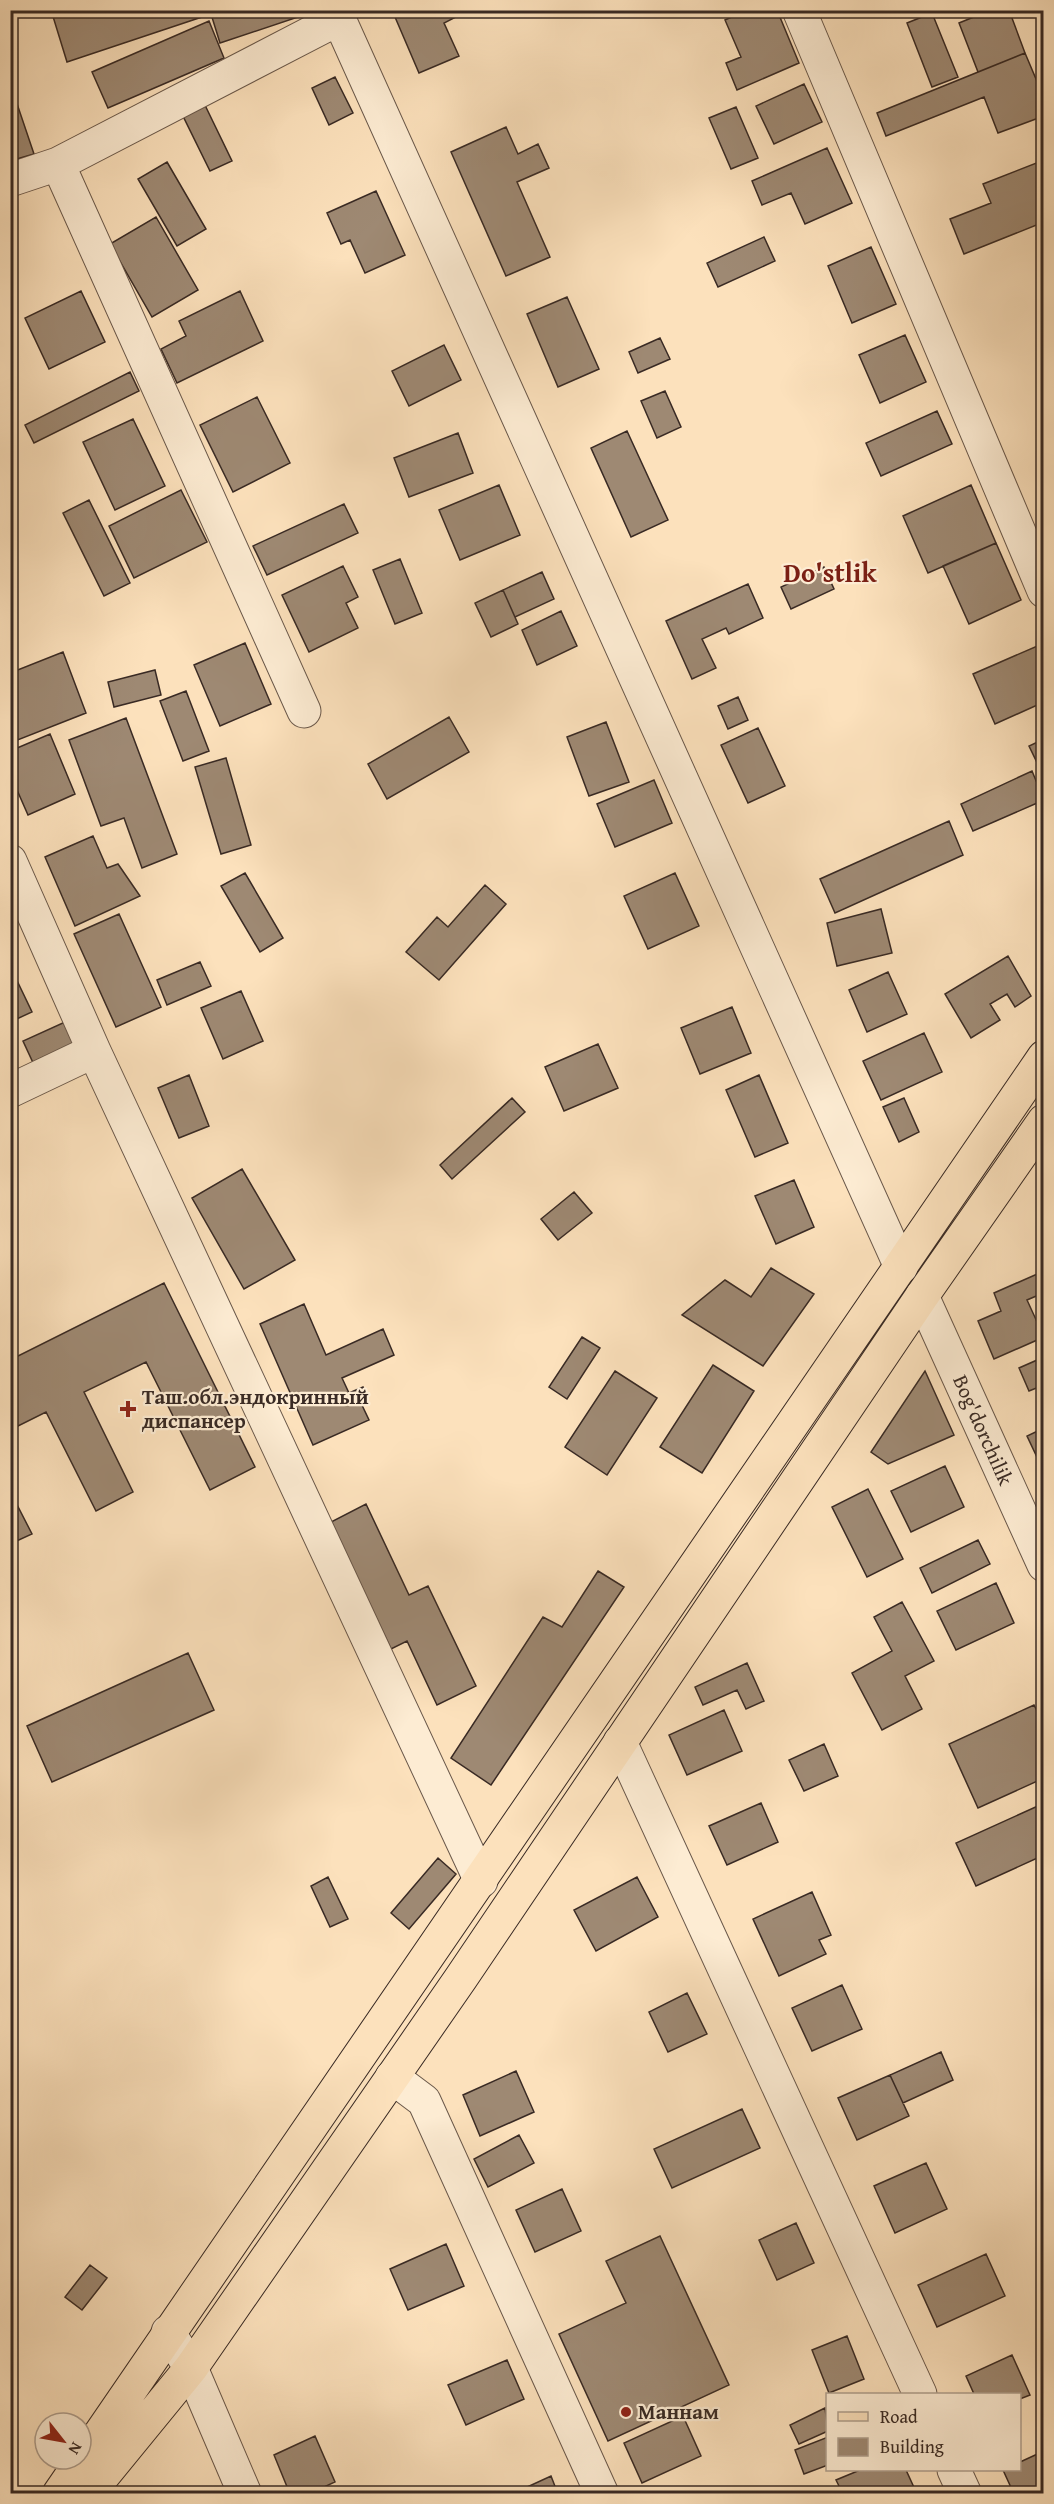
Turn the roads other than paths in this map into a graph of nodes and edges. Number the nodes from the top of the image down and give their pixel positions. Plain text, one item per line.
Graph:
1 (799, 10) edge
2 (336, 15) edge
3 (58, 164) junction
4 (10, 180) edge
5 (1044, 591) edge
6 (304, 711) dead end
7 (10, 861) edge
8 (93, 1051) junction
9 (1044, 1057) edge
10 (10, 1091) edge
11 (1044, 1121) edge
12 (901, 1267) junction
13 (922, 1296) junction
14 (1044, 1565) edge
15 (620, 1742) junction
16 (480, 1881) junction
17 (392, 2077) junction
18 (168, 2332) junction
19 (191, 2368) junction
20 (920, 2393) edge
21 (955, 2471) edge
22 (59, 2493) edge
23 (88, 2493) edge
24 (245, 2493) edge
25 (602, 2493) edge
26 (965, 2493) edge

1 - 5 street
2 - 3 street
2 - 12 street
3 - 4 street
3 - 6 street
7 - 8 street
8 - 10 street
8 - 16 street
9 - 12 main road
11 - 13 main road
12 - 16 main road
13 - 14 street, Bog'dorchilik
13 - 15 main road
15 - 17 main road
15 - 20 street
16 - 18 main road
17 - 19 main road
17 - 25 street
18 - 19 street
18 - 22 main road
19 - 23 main road
19 - 24 street
21 - 26 street

